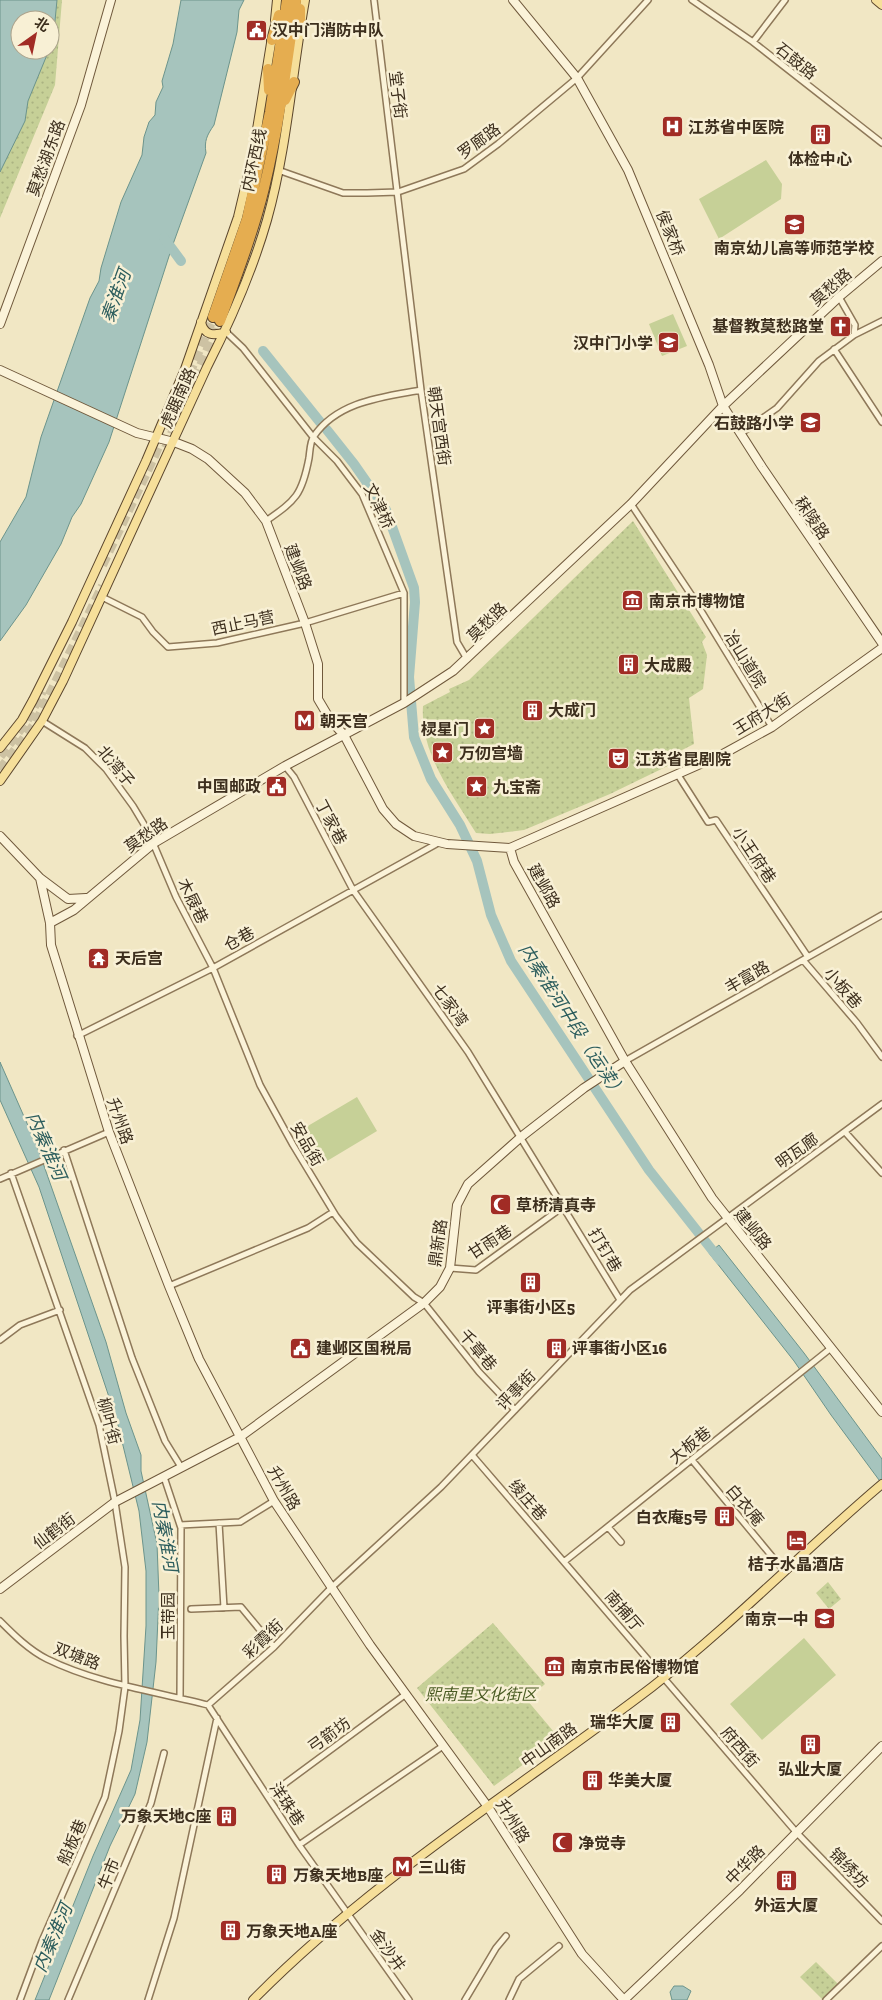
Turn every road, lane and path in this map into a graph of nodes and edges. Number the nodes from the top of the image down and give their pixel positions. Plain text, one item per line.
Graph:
1 (111, 0) edge
2 (277, 0) edge
3 (285, 0) edge
4 (298, 0) edge
5 (305, 0) edge
6 (374, 0) edge
7 (513, 0) edge
8 (648, 0) edge
9 (692, 0) edge
10 (785, 0) edge
11 (876, 0) edge
12 (882, 5) edge
13 (300, 28) junction
14 (272, 40) junction
15 (753, 42) junction
16 (268, 68) junction
17 (577, 78) junction
18 (294, 82) junction
19 (274, 113) junction
20 (882, 144) edge
21 (278, 170) junction
22 (398, 192) junction
23 (882, 261) edge
24 (839, 297) junction
25 (216, 319) tunnel mouth
26 (882, 321) edge
27 (200, 322) junction
28 (0, 324) edge
29 (226, 332) junction
30 (854, 335) junction
31 (834, 349) junction
32 (0, 370) edge
33 (421, 390) junction
34 (723, 406) junction
35 (882, 422) edge
36 (740, 434) junction
37 (313, 437) junction
38 (156, 438) junction
39 (174, 442) junction
40 (631, 504) junction
41 (266, 521) junction
42 (404, 593) junction
43 (102, 597) junction
44 (305, 623) junction
45 (882, 643) edge
46 (882, 648) edge
47 (467, 660) junction
48 (404, 703) junction
49 (42, 721) junction
50 (772, 727) junction
51 (344, 735) junction
52 (0, 748) edge
53 (285, 766) junction
54 (10, 767) junction
55 (0, 769) edge
56 (678, 775) junction
57 (0, 781) edge
58 (0, 836) edge
59 (438, 842) junction
60 (154, 843) junction
61 (510, 848) junction
62 (40, 878) junction
63 (353, 890) junction
64 (88, 898) junction
65 (882, 916) edge
66 (50, 923) junction
67 (805, 958) junction
68 (213, 968) junction
69 (77, 1036) junction
70 (882, 1057) edge
71 (625, 1061) junction
72 (882, 1104) edge
73 (109, 1132) junction
74 (845, 1132) junction
75 (521, 1137) junction
76 (64, 1150) junction
77 (14, 1172) junction
78 (882, 1172) edge
79 (0, 1179) edge
80 (564, 1206) junction
81 (333, 1212) junction
82 (726, 1218) junction
83 (450, 1268) junction
84 (169, 1286) junction
85 (620, 1300) junction
86 (424, 1303) junction
87 (60, 1310) junction
88 (0, 1340) edge
89 (832, 1348) junction
90 (515, 1410) junction
91 (882, 1412) edge
92 (240, 1437) junction
93 (472, 1456) junction
94 (692, 1460) junction
95 (181, 1467) junction
96 (164, 1477) junction
97 (882, 1484) edge
98 (274, 1501) junction
99 (116, 1502) junction
100 (219, 1523) junction
101 (180, 1525) junction
102 (608, 1527) junction
103 (620, 1542) dead end
104 (565, 1561) junction
105 (780, 1566) dead end
106 (331, 1588) junction
107 (0, 1589) edge
108 (224, 1608) junction
109 (191, 1609) dead end
110 (0, 1620) edge
111 (274, 1647) junction
112 (664, 1676) junction
113 (126, 1687) junction
114 (406, 1694) junction
115 (180, 1698) junction
116 (208, 1705) junction
117 (217, 1718) junction
118 (443, 1746) junction
119 (881, 1749) edge
120 (164, 1753) dead end
121 (268, 1796) junction
122 (488, 1807) junction
123 (797, 1833) junction
124 (300, 1845) junction
125 (348, 1915) junction
126 (882, 1921) edge
127 (506, 1936) dead end
128 (559, 1946) dead end
129 (882, 1946) edge
130 (20, 2000) edge
131 (68, 2000) edge
132 (148, 2000) edge
133 (253, 2000) edge
134 (409, 2000) edge
135 (465, 2000) edge
136 (509, 2000) edge
137 (624, 2000) edge
138 (826, 2000) edge

1 - 28 main road, 莫愁湖东路
2 - 14 main road, 虎踞南路
3 - 14 highway
3 - 19 highway, 内环西线
4 - 13 highway
4 - 19 highway, 内环西线
5 - 13 main road, 虎踞南路
6 - 22 street, 堂子街
7 - 17 main road, 侯家桥
8 - 17 street, 罗廊路
9 - 15 street, 石鼓路
10 - 15 street
11 - 12 main road
13 - 18 main road, 虎踞南路
14 - 16 main road, 虎踞南路
15 - 20 street, 石鼓路
16 - 19 highway
16 - 27 main road, 虎踞南路
17 - 22 street, 罗廊路
17 - 34 main road, 侯家桥
18 - 19 highway
18 - 21 main road, 虎踞南路
19 - 25 highway, 内环西线
21 - 22 street, 罗廊路
21 - 29 main road, 虎踞南路
22 - 33 street, 朝天宫西街
23 - 24 main road, 莫愁路
24 - 30 street
24 - 34 main road, 莫愁路
26 - 30 street
27 - 29 main road
27 - 38 main road, 虎踞南路
29 - 37 street, 文津桥
29 - 39 main road, 虎踞南路
30 - 31 street
31 - 35 street
31 - 36 street
32 - 38 main road, 建邺路
33 - 37 street
33 - 47 street, 朝天宫西街
34 - 36 main road, 秣陵路
34 - 40 main road, 莫愁路
36 - 45 main road, 秣陵路
37 - 41 street
37 - 42 street, 文津桥
38 - 39 main road, 建邺路
38 - 52 main road, 虎踞南路
39 - 41 main road, 建邺路
39 - 43 main road, 虎踞南路
40 - 47 main road, 莫愁路
40 - 50 street, 冶山道院
41 - 44 main road, 建邺路
42 - 44 street, 西止马营
42 - 48 street, 文津桥
43 - 44 street, 西止马营
43 - 49 main road, 虎踞南路
44 - 51 main road, 建邺路
46 - 50 main road, 王府大街
47 - 48 main road, 莫愁路
48 - 51 main road, 莫愁路
49 - 54 main road, 虎踞南路
49 - 60 street, 北湾子
50 - 56 main road, 王府大街
51 - 53 main road, 莫愁路
51 - 59 main road, 建邺路
53 - 60 main road, 莫愁路
53 - 63 street, 丁家巷
54 - 55 main road
54 - 57 main road, 虎踞南路
56 - 61 main road, 王府大街
56 - 67 street, 小王府巷
58 - 62 main road
59 - 61 main road, 建邺路
59 - 63 street, 仓巷
60 - 64 main road, 莫愁路
60 - 68 street, 木屐巷
61 - 71 main road, 建邺路
62 - 64 main road
62 - 66 main road, 升州路
63 - 68 street, 仓巷
63 - 75 street, 七家湾
64 - 66 main road, 莫愁路
65 - 67 street, 丰富路
66 - 69 main road, 升州路
67 - 70 street, 小板巷
67 - 71 street, 丰富路
68 - 69 street, 仓巷
68 - 81 street, 安品街
69 - 73 main road, 升州路
71 - 75 main road, 鼎新路
71 - 82 main road, 建邺路
72 - 74 street, 明瓦廊
73 - 76 street
73 - 84 main road, 升州路
74 - 78 street
74 - 82 street, 明瓦廊
75 - 80 street, 打钉巷
75 - 83 main road, 鼎新路
76 - 77 street
76 - 95 street
77 - 79 street
77 - 87 street, 柳叶街
80 - 83 street, 甘雨巷
80 - 85 street, 打钉巷
81 - 84 street
81 - 86 street, 安品街
82 - 85 street, 评事街
82 - 89 main road, 建邺路
83 - 86 main road, 鼎新路
84 - 92 main road, 升州路
85 - 90 street, 评事街
86 - 90 street, 千章巷
86 - 92 main road, 鼎新路
87 - 88 street
87 - 99 street, 柳叶街
89 - 91 main road, 建邺路
89 - 94 street, 大板巷
90 - 93 street, 评事街
92 - 95 main road
92 - 98 main road, 升州路
93 - 104 street, 绫庄巷
93 - 106 street, 评事街
94 - 102 street, 大板巷
94 - 105 street, 白衣庵
95 - 96 main road
96 - 99 main road, 仙鹤街
96 - 101 street, 玉带园
97 - 112 main road, 中山南路
98 - 100 street
98 - 106 main road, 升州路
99 - 107 main road, 仙鹤街
99 - 113 street, 柳叶街
100 - 101 street
100 - 108 street
101 - 115 street, 玉带园
102 - 103 street
102 - 104 street, 大板巷
104 - 112 street, 南捕厅
106 - 111 street, 彩霞街
106 - 114 main road, 升州路
108 - 109 street
108 - 111 street
110 - 113 street, 双塘路
111 - 116 street, 彩霞街
112 - 122 main road, 中山南路
112 - 123 street, 府西街
113 - 115 street, 双塘路
113 - 130 street, 船板巷
114 - 118 main road, 升州路
114 - 121 street, 弓箭坊
115 - 116 street
116 - 117 street, 洋珠巷
117 - 121 street, 洋珠巷
117 - 132 street
118 - 122 main road, 升州路
118 - 124 street
119 - 123 main road, 中华路
120 - 131 street, 牛市
121 - 124 street, 洋珠巷
122 - 125 main road, 中山南路
122 - 137 main road, 升州路
123 - 126 street, 锦绣坊
123 - 137 main road, 中华路
124 - 125 street, 洋珠巷
125 - 133 main road, 中山南路
125 - 134 street, 金沙井
127 - 135 street
128 - 136 street
129 - 138 street

